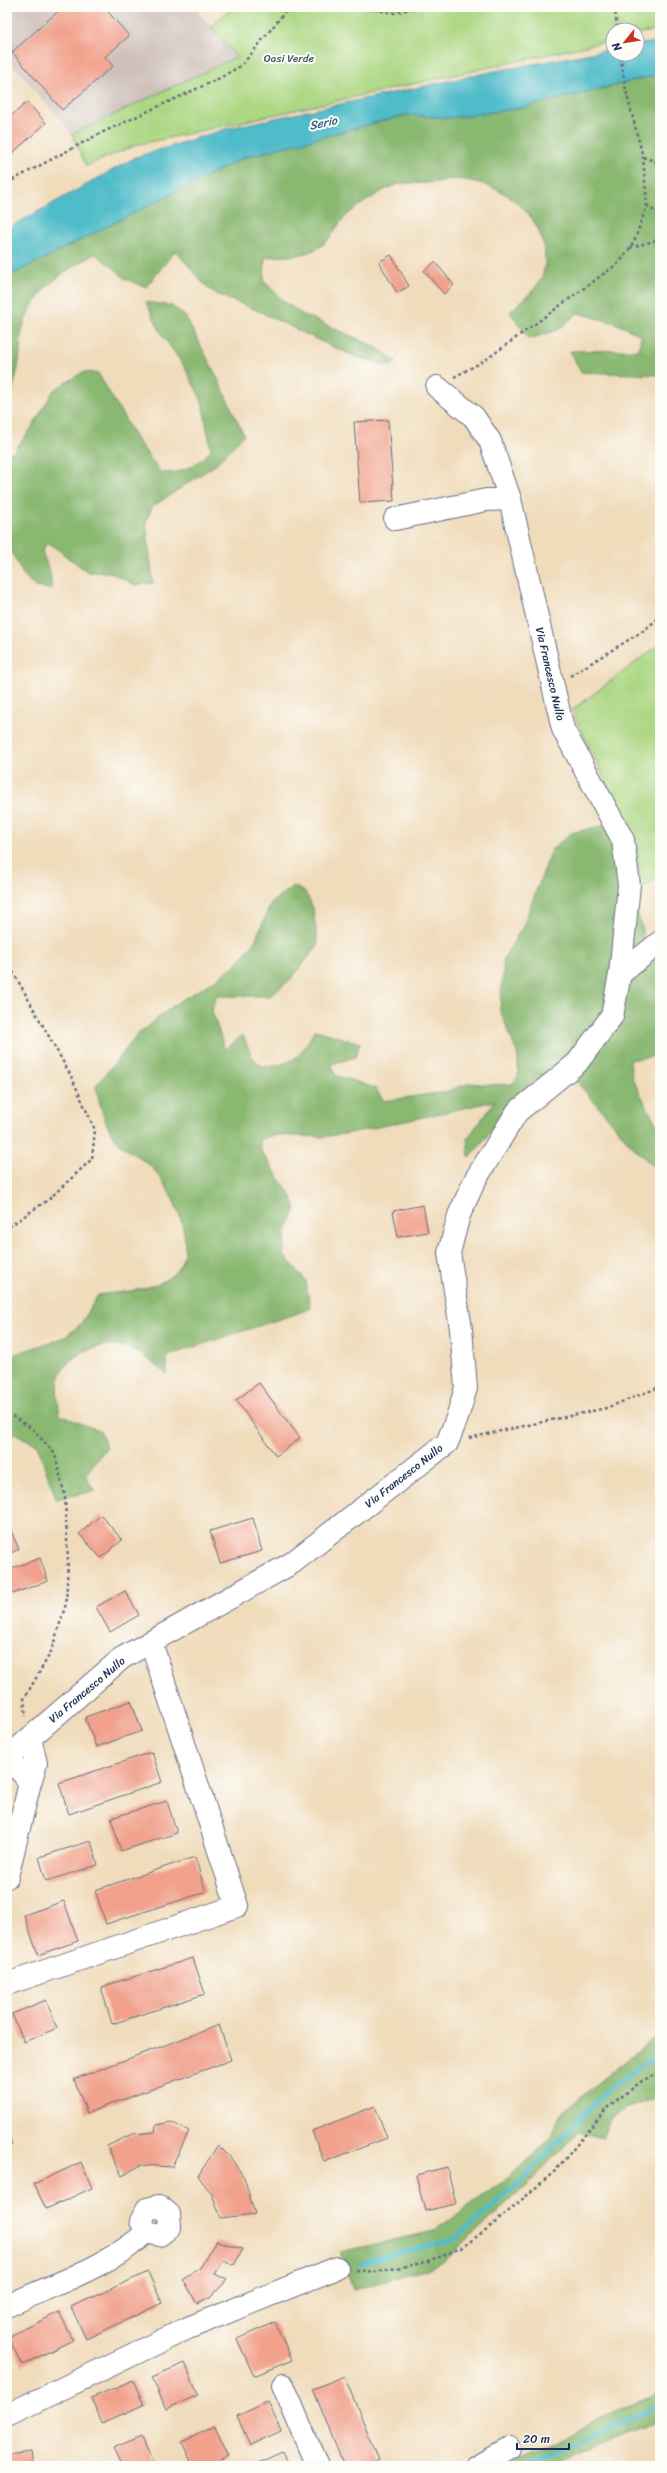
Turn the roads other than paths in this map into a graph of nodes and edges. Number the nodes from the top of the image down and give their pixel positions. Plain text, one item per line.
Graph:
1 (437, 387) road end
2 (510, 499) junction
3 (395, 519) dead end
4 (660, 942) edge
5 (620, 974) junction
6 (151, 1642) junction
7 (30, 1738) junction
8 (7, 1758) edge
9 (7, 1764) edge
10 (30, 1783) junction
11 (7, 1876) edge
12 (7, 1984) edge
13 (147, 2232) dead end
14 (337, 2268) road end
15 (7, 2306) edge
16 (283, 2385) dead end
17 (7, 2415) edge
18 (510, 2448) dead end
19 (317, 2466) edge
20 (477, 2466) edge

1 - 2 street, Via Francesco Nullo
2 - 3 street
2 - 5 street, Via Francesco Nullo
4 - 5 street
5 - 6 street, Via Francesco Nullo
6 - 7 street, Via Francesco Nullo
6 - 12 street
7 - 8 street, Via Francesco Nullo
7 - 10 street
9 - 10 street
10 - 11 street
13 - 15 street
14 - 17 street
16 - 19 street
18 - 20 street

